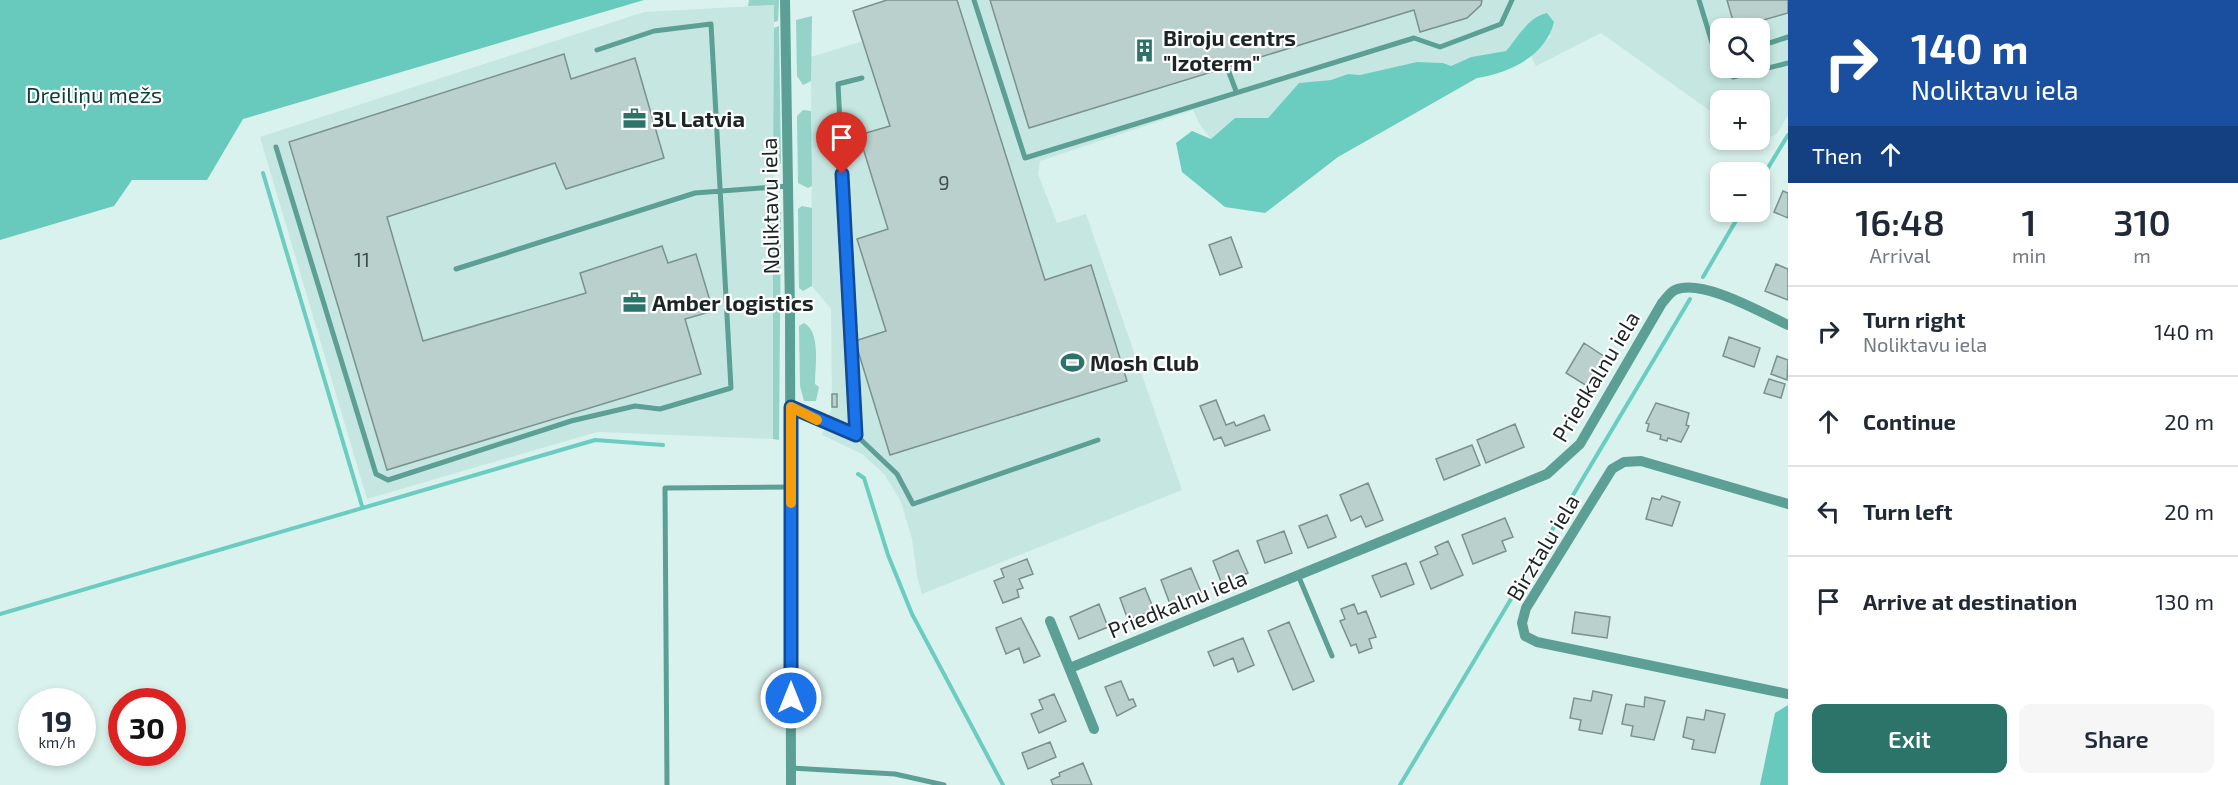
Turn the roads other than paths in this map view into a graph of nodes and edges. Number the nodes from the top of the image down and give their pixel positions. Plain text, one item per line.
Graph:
1 (787, 0) edge
2 (974, 0) edge
3 (1512, 0) edge
4 (1700, 0) edge
5 (1710, 32) edge
6 (1788, 37) edge
7 (1770, 43) edge
8 (597, 50) dead end
9 (1788, 63) edge
10 (1227, 67) dead end
11 (1770, 68) edge
12 (862, 78) dead end
13 (1236, 91) junction
14 (276, 147) dead end
15 (788, 186) junction
16 (722, 189) junction
17 (456, 269) dead end
18 (1788, 325) edge
19 (791, 407) junction
20 (856, 435) junction
21 (1098, 440) dead end
22 (791, 487) junction
23 (1788, 504) edge
24 (1298, 574) junction
25 (1050, 621) dead end
26 (1332, 656) dead end
27 (1071, 668) junction
28 (1788, 694) edge
29 (1094, 729) dead end
30 (791, 768) junction
31 (667, 785) edge
32 (791, 785) edge
33 (944, 785) edge

1 - 15 street, Noliktavu iela
2 - 13 lane
3 - 13 lane
4 - 5 lane
6 - 7 lane
8 - 16 lane
9 - 11 lane
10 - 13 lane
12 - 20 lane
14 - 16 lane
15 - 16 lane
15 - 19 street, Noliktavu iela
16 - 17 lane
18 - 24 street, Priedkalnu iela
19 - 20 lane
19 - 22 street, Noliktavu iela
20 - 21 lane
22 - 30 street, Noliktavu iela
22 - 31 lane
23 - 28 street, Birztalu iela
24 - 26 lane
24 - 27 street, Priedkalnu iela
25 - 27 street
27 - 29 street
30 - 32 street, Noliktavu iela
30 - 33 lane

